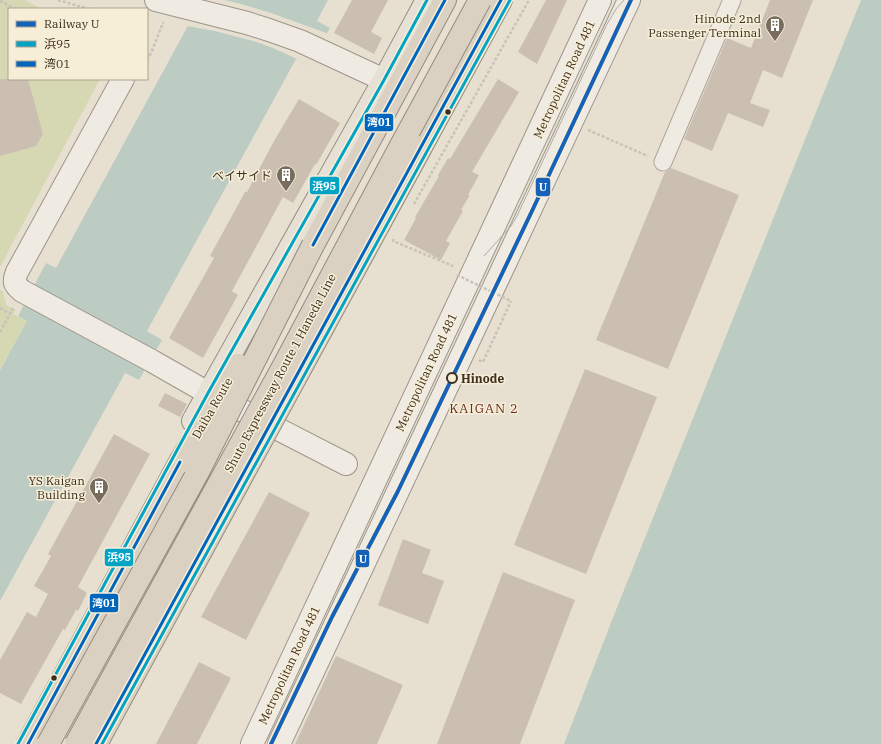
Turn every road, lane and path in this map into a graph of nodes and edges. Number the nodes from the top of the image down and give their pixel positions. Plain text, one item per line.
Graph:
1 (58, 0) edge
2 (156, 0) edge
3 (427, 0) edge
4 (445, 0) edge
5 (480, 0) edge
6 (501, 0) edge
7 (510, 0) edge
8 (529, 0) edge
9 (600, 0) edge
10 (629, 0) edge
11 (732, 0) edge
12 (0, 1) edge
13 (14, 8) edge
14 (86, 8) edge
15 (168, 20) dead end
16 (148, 58) edge
17 (122, 80) edge
18 (384, 80) junction
19 (584, 129) dead end
20 (421, 147) junction
21 (663, 162) joint
22 (413, 206) dead end
23 (397, 234) dead end
24 (313, 245) junction
25 (453, 266) dead end
26 (457, 275) dead end
27 (22, 298) junction
28 (0, 308) edge
29 (10, 314) junction
30 (0, 332) edge
31 (483, 362) dead end
32 (283, 367) junction
33 (208, 393) junction
34 (275, 427) junction
35 (346, 464) dead end
36 (186, 545) junction
37 (18, 744) edge
38 (28, 744) edge
39 (48, 744) edge
40 (76, 744) edge
41 (92, 744) edge
42 (96, 744) edge
43 (102, 744) edge
44 (252, 744) edge
45 (279, 744) edge

1 - 14 path
2 - 18 main road
3 - 18 main road
4 - 24 highway
5 - 32 highway, Shuto Expressway Route 1 Haneda Line, bridge
6 - 20 highway
7 - 34 main road
8 - 22 path
9 - 44 main road, Metropolitan Road 481
10 - 45 main road, Metropolitan Road 481
11 - 21 street
12 - 13 path
15 - 16 path
17 - 27 main road
18 - 33 main road
19 - 21 path
20 - 32 highway, bridge
20 - 42 highway, bridge
23 - 25 path
24 - 38 highway, Daiba Route, bridge
24 - 39 highway, bridge
26 - 31 path, bridge
27 - 29 path
27 - 33 main road
28 - 29 path
29 - 30 path
32 - 36 highway, Shuto Expressway Route 1 Haneda Line, bridge
33 - 34 main road
33 - 37 main road
34 - 35 main road
34 - 43 main road
36 - 40 highway, Shuto Expressway Route 1 Haneda Line, bridge
36 - 41 highway, bridge

